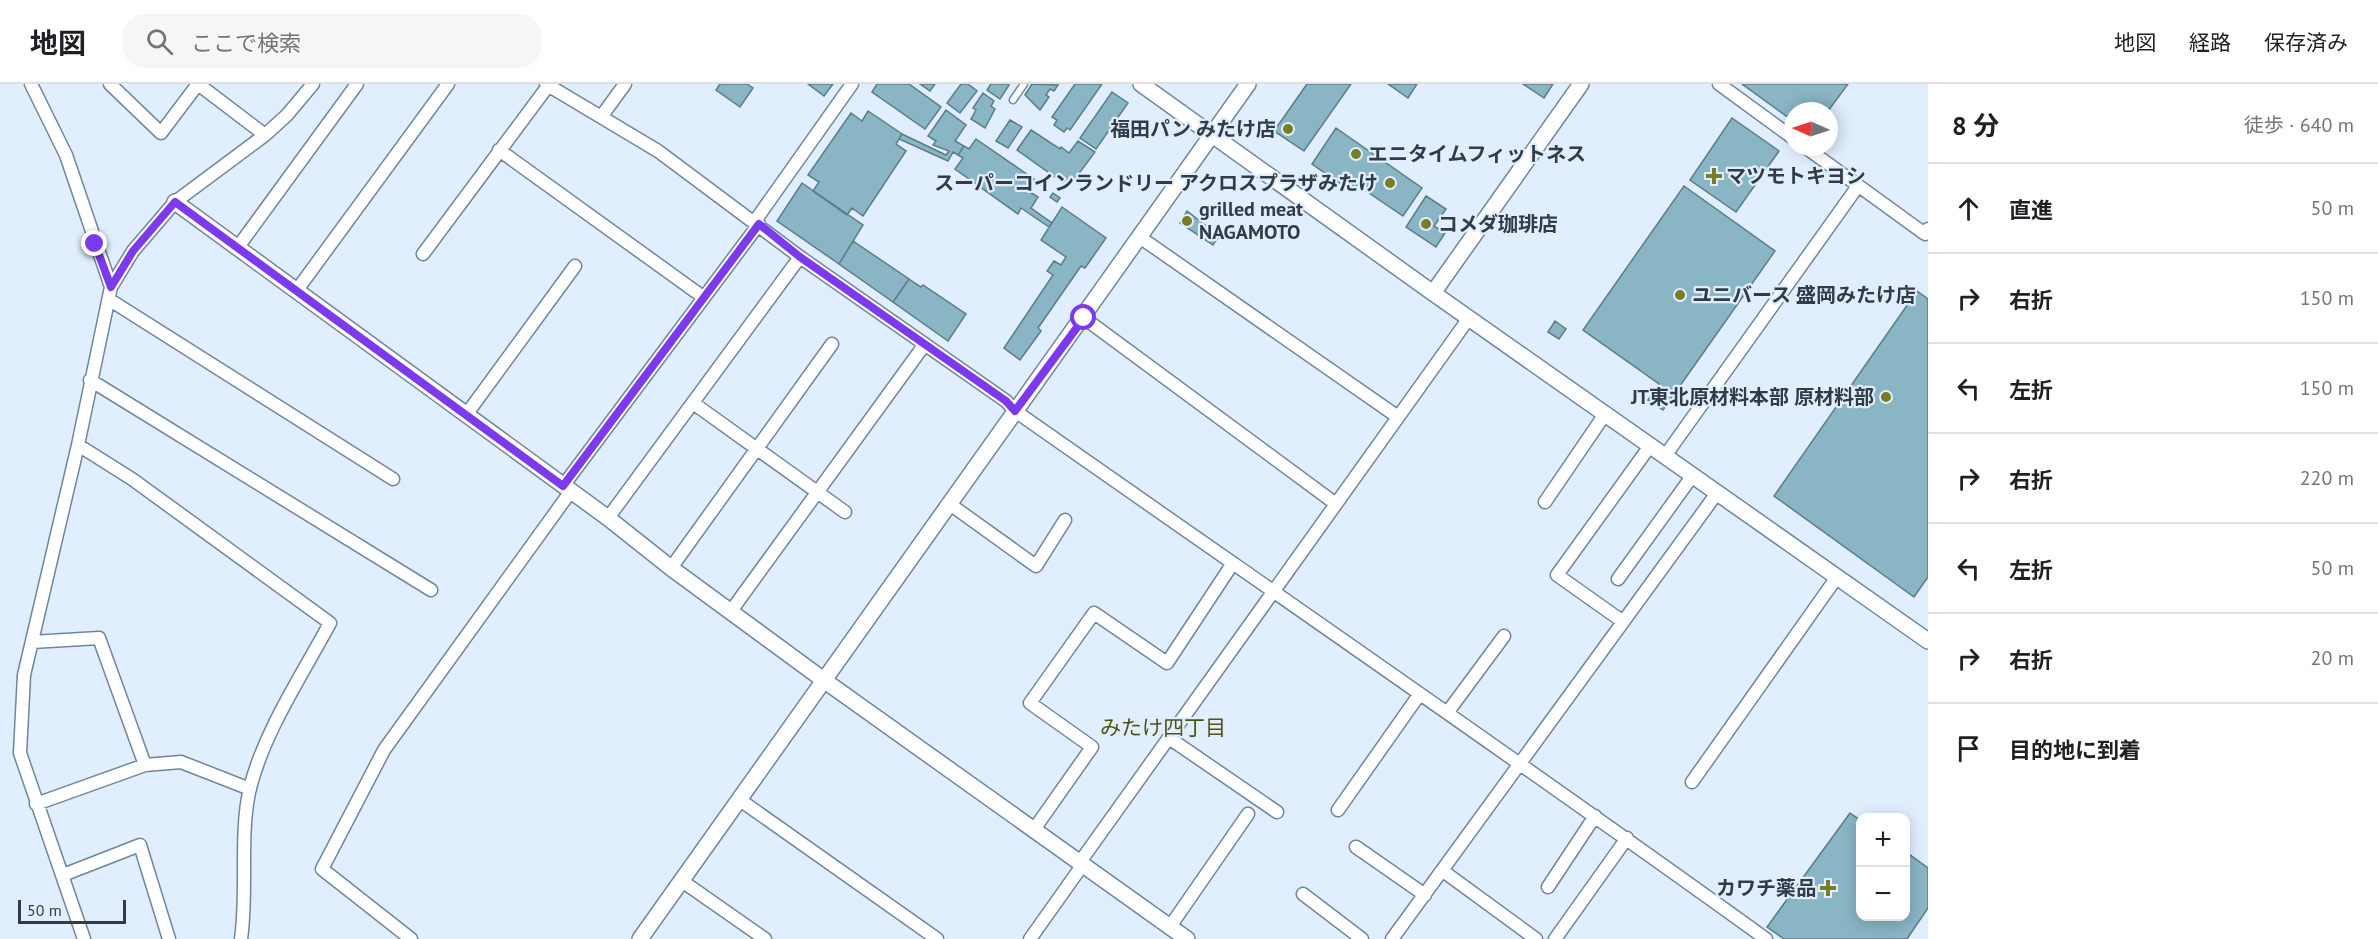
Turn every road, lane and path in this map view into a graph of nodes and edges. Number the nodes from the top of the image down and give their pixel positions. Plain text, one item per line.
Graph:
1 (31, 84) edge
2 (110, 84) edge
3 (198, 84) edge
4 (313, 84) edge
5 (357, 84) edge
6 (448, 84) edge
7 (625, 84) edge
8 (852, 84) edge
9 (1024, 84) edge
10 (1141, 84) edge
11 (1248, 84) edge
12 (1581, 84) edge
13 (1719, 84) edge
14 (547, 85) edge
15 (1013, 100) dead end
16 (601, 117) junction
17 (1784, 131) edge
18 (1213, 134) junction
19 (265, 135) junction
20 (499, 150) junction
21 (1817, 156) edge
22 (1858, 186) junction
23 (175, 202) junction
24 (757, 222) junction
25 (1928, 229) edge
26 (1141, 238) junction
27 (238, 247) junction
28 (423, 254) dead end
29 (800, 257) junction
30 (575, 266) dead end
31 (111, 287) junction
32 (297, 290) junction
33 (1433, 293) junction
34 (703, 297) junction
35 (110, 300) junction
36 (1084, 318) junction
37 (1469, 318) junction
38 (832, 344) dead end
39 (925, 345) junction
40 (90, 380) junction
41 (693, 403) junction
42 (1015, 411) junction
43 (1605, 414) junction
44 (466, 415) junction
45 (1398, 417) junction
46 (78, 445) junction
47 (1650, 446) junction
48 (756, 448) junction
49 (1665, 456) junction
50 (1693, 475) junction
51 (393, 479) dead end
52 (567, 489) junction
53 (816, 493) junction
54 (1717, 493) junction
55 (1545, 502) dead end
56 (1336, 504) junction
57 (951, 505) junction
58 (846, 512) dead end
59 (608, 518) junction
60 (1065, 520) dead end
61 (1233, 563) junction
62 (671, 568) junction
63 (1837, 577) junction
64 (1618, 579) dead end
65 (431, 590) dead end
66 (1273, 592) junction
67 (731, 611) junction
68 (1623, 621) junction
69 (1504, 636) dead end
70 (1928, 641) edge
71 (32, 642) junction
72 (825, 681) junction
73 (1419, 695) junction
74 (1447, 713) junction
75 (1168, 738) junction
76 (1522, 763) junction
77 (144, 765) junction
78 (1692, 782) dead end
79 (250, 789) junction
80 (740, 800) junction
81 (36, 804) junction
82 (1338, 810) dead end
83 (1277, 812) dead end
84 (1248, 814) dead end
85 (1595, 816) junction
86 (1035, 828) junction
87 (1627, 838) junction
88 (1356, 847) dead end
89 (1080, 862) junction
90 (1443, 871) junction
91 (63, 875) junction
92 (682, 881) junction
93 (1548, 887) dead end
94 (1303, 894) dead end
95 (1425, 895) junction
96 (1169, 927) junction
97 (84, 939) edge
98 (169, 939) edge
99 (241, 939) edge
100 (411, 939) edge
101 (640, 939) edge
102 (765, 939) edge
103 (937, 939) edge
104 (1030, 939) edge
105 (1186, 939) edge
106 (1362, 939) edge
107 (1392, 939) edge
108 (1536, 939) edge
109 (1554, 939) edge
110 (1765, 939) edge

1 - 31 street
2 - 3 street
3 - 19 street
4 - 19 street
5 - 27 street
6 - 32 street
7 - 16 street
8 - 24 street
9 - 15 lane
10 - 18 street
11 - 18 street
12 - 33 street
13 - 17 street
14 - 16 street
14 - 20 street
16 - 24 street
18 - 26 street
18 - 33 street
19 - 23 street
20 - 28 street
20 - 34 street
21 - 22 street
22 - 25 street
22 - 49 street
23 - 27 street
23 - 31 street
24 - 29 street
24 - 34 street
26 - 36 street
26 - 45 street
27 - 32 street
29 - 39 street
29 - 41 street
30 - 44 street
31 - 35 street
32 - 44 street
33 - 37 street
34 - 52 street
35 - 40 street
35 - 51 street
36 - 42 street
36 - 56 street
37 - 43 street
37 - 45 street
38 - 48 street
39 - 42 street
39 - 53 street
40 - 46 street
40 - 65 street
41 - 48 street
41 - 59 street
42 - 57 street
42 - 61 street
43 - 47 street
43 - 55 street
44 - 52 street
45 - 56 street
46 - 71 street
46 - 79 street
47 - 49 street
47 - 68 street
48 - 53 street
48 - 62 street
49 - 50 street
50 - 54 street
50 - 64 street
52 - 59 street
52 - 100 street
53 - 58 street
53 - 67 street
54 - 63 street
54 - 68 street
56 - 66 street
57 - 60 street
57 - 72 street
59 - 62 street
61 - 66 street
61 - 86 street
62 - 67 street
63 - 70 street
63 - 78 street
66 - 73 street
66 - 75 street
67 - 72 street
68 - 76 street
69 - 74 street
71 - 77 street
71 - 81 street
72 - 80 street
72 - 86 street
73 - 74 street
73 - 82 street
74 - 76 street
75 - 83 street
75 - 89 street
76 - 85 street
76 - 90 street
77 - 79 street
77 - 81 street
79 - 99 street
80 - 92 street
80 - 103 street
81 - 91 street
84 - 96 street
85 - 87 street
85 - 93 street
86 - 89 street
87 - 109 street
87 - 110 street
88 - 95 street
89 - 96 street
89 - 104 street
90 - 95 street
90 - 108 street
91 - 97 street
91 - 98 street
92 - 101 street
92 - 102 street
94 - 106 street
95 - 107 street
96 - 105 street

